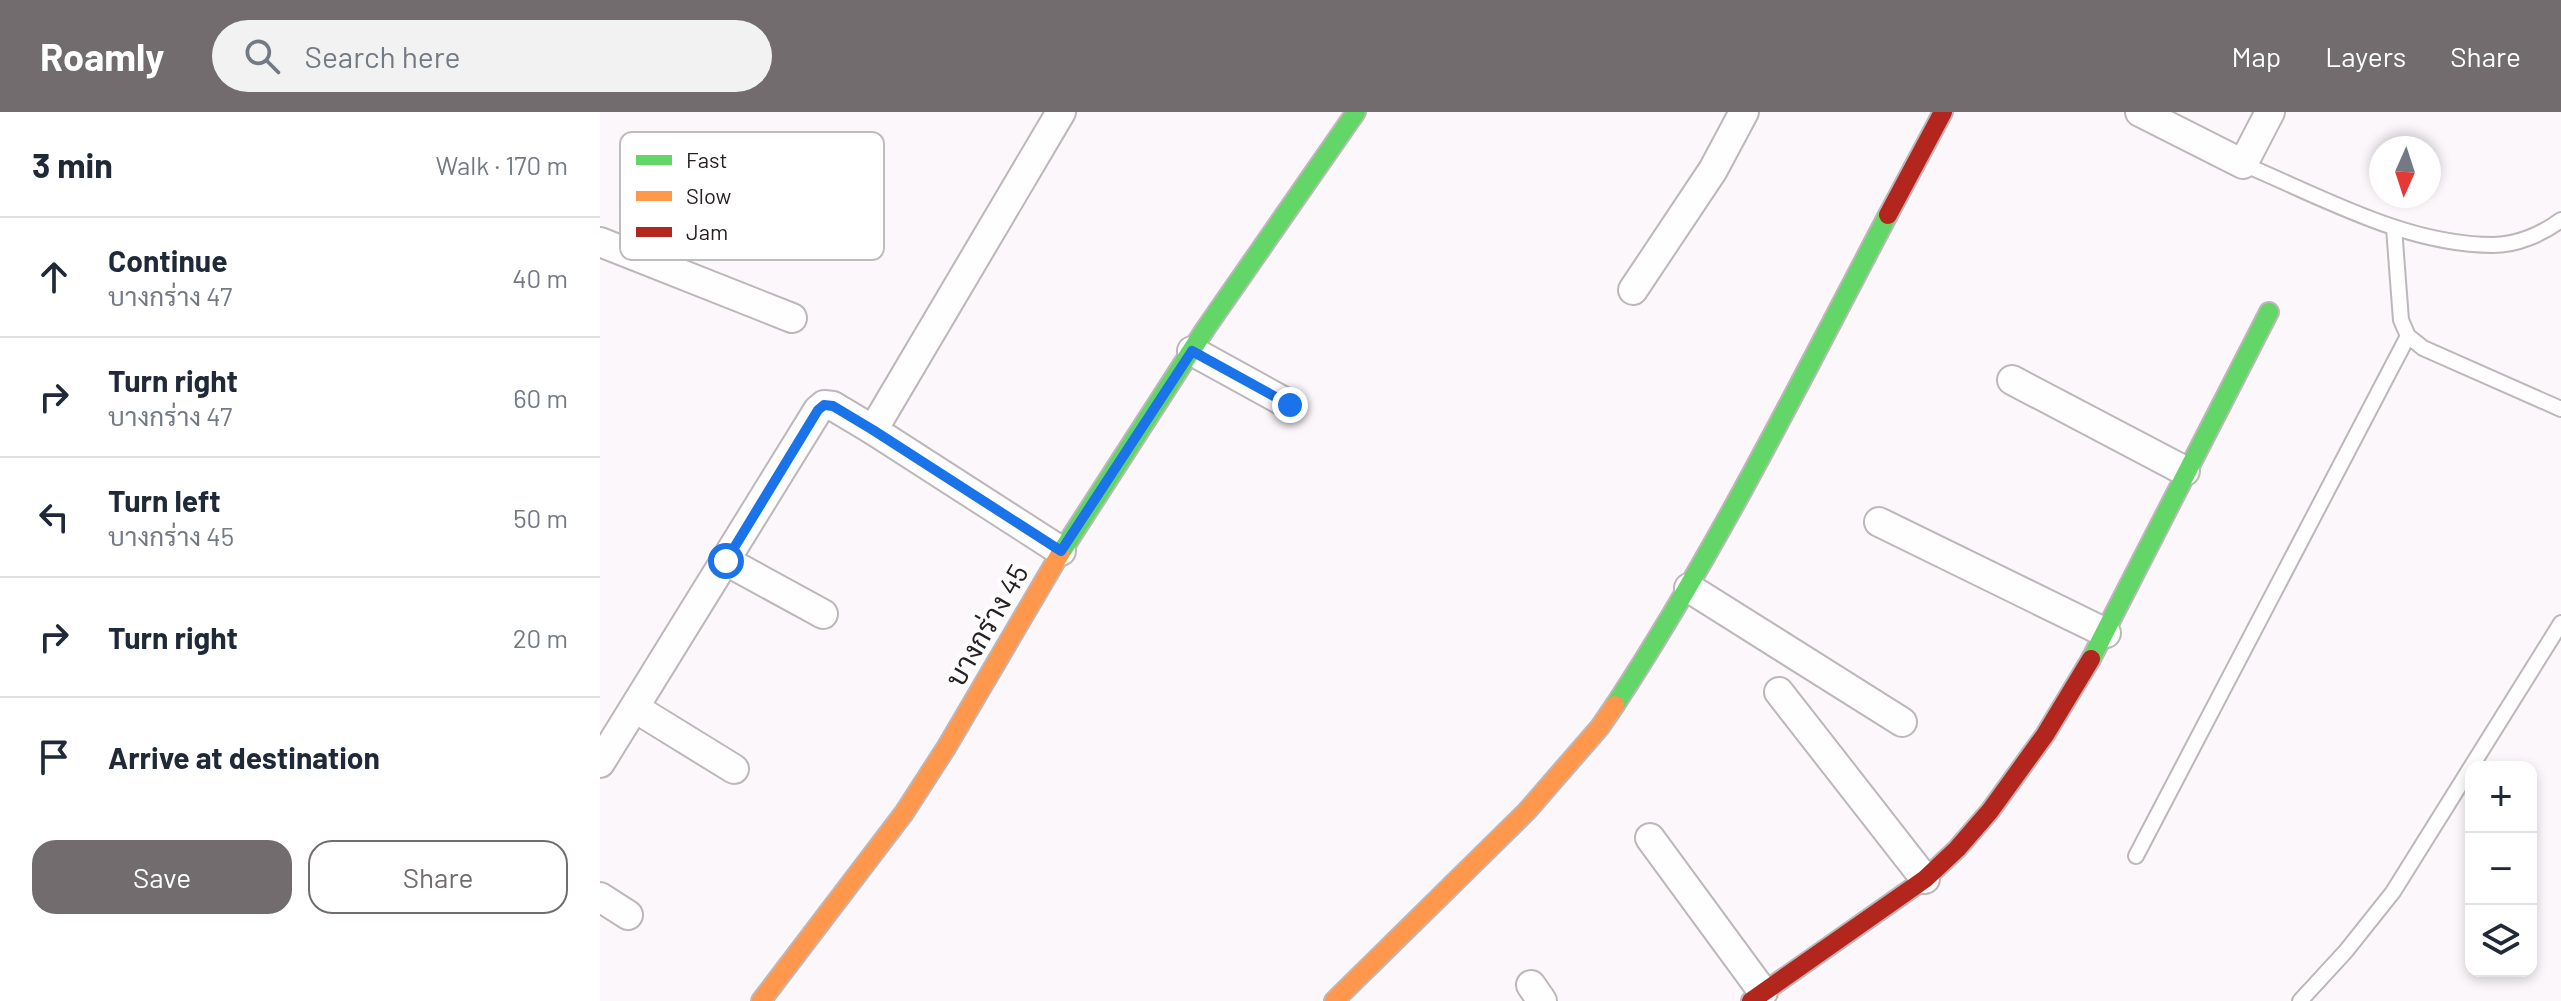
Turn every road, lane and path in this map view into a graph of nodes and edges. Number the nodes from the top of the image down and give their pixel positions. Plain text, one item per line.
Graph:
1 (1061, 112) edge
2 (1356, 112) edge
3 (1744, 112) edge
4 (1943, 112) edge
5 (2140, 112) edge
6 (2270, 112) edge
7 (2243, 164) junction
8 (2561, 220) edge
9 (2394, 228) junction
10 (600, 242) edge
11 (620, 250) edge
12 (645, 260) edge
13 (1633, 290) dead end
14 (2269, 312) dead end
15 (792, 318) dead end
16 (2408, 336) junction
17 (1192, 351) junction
18 (2012, 380) dead end
19 (1290, 405) dead end
20 (2561, 409) edge
21 (873, 430) junction
22 (2185, 471) junction
23 (1879, 522) dead end
24 (1061, 551) junction
25 (726, 561) junction
26 (1689, 588) junction
27 (823, 614) dead end
28 (2561, 623) edge
29 (2106, 633) junction
30 (1779, 692) dead end
31 (635, 708) junction
32 (1902, 722) dead end
33 (600, 763) edge
34 (734, 769) dead end
35 (1650, 838) dead end
36 (2136, 856) dead end
37 (1925, 879) junction
38 (600, 897) edge
39 (628, 915) dead end
40 (1757, 996) edge
41 (761, 1001) edge
42 (1334, 1001) edge
43 (2300, 1001) edge

1 - 21 street
2 - 17 street, บางกร่าง 45
3 - 13 street
4 - 26 street
5 - 7 street
6 - 7 street
7 - 9 lane
8 - 9 lane
9 - 16 lane
10 - 11 street
12 - 15 street
14 - 22 street
16 - 20 lane
16 - 36 lane
17 - 19 street
17 - 24 street, บางกร่าง 45
18 - 22 street
21 - 24 street
21 - 25 street
22 - 29 street
23 - 29 street
24 - 41 street, บางกร่าง 45
25 - 27 street
25 - 31 street
26 - 32 street
26 - 42 street
28 - 43 lane
29 - 37 street
30 - 37 street
31 - 33 street
31 - 34 street
35 - 40 street
37 - 40 street
38 - 39 street

